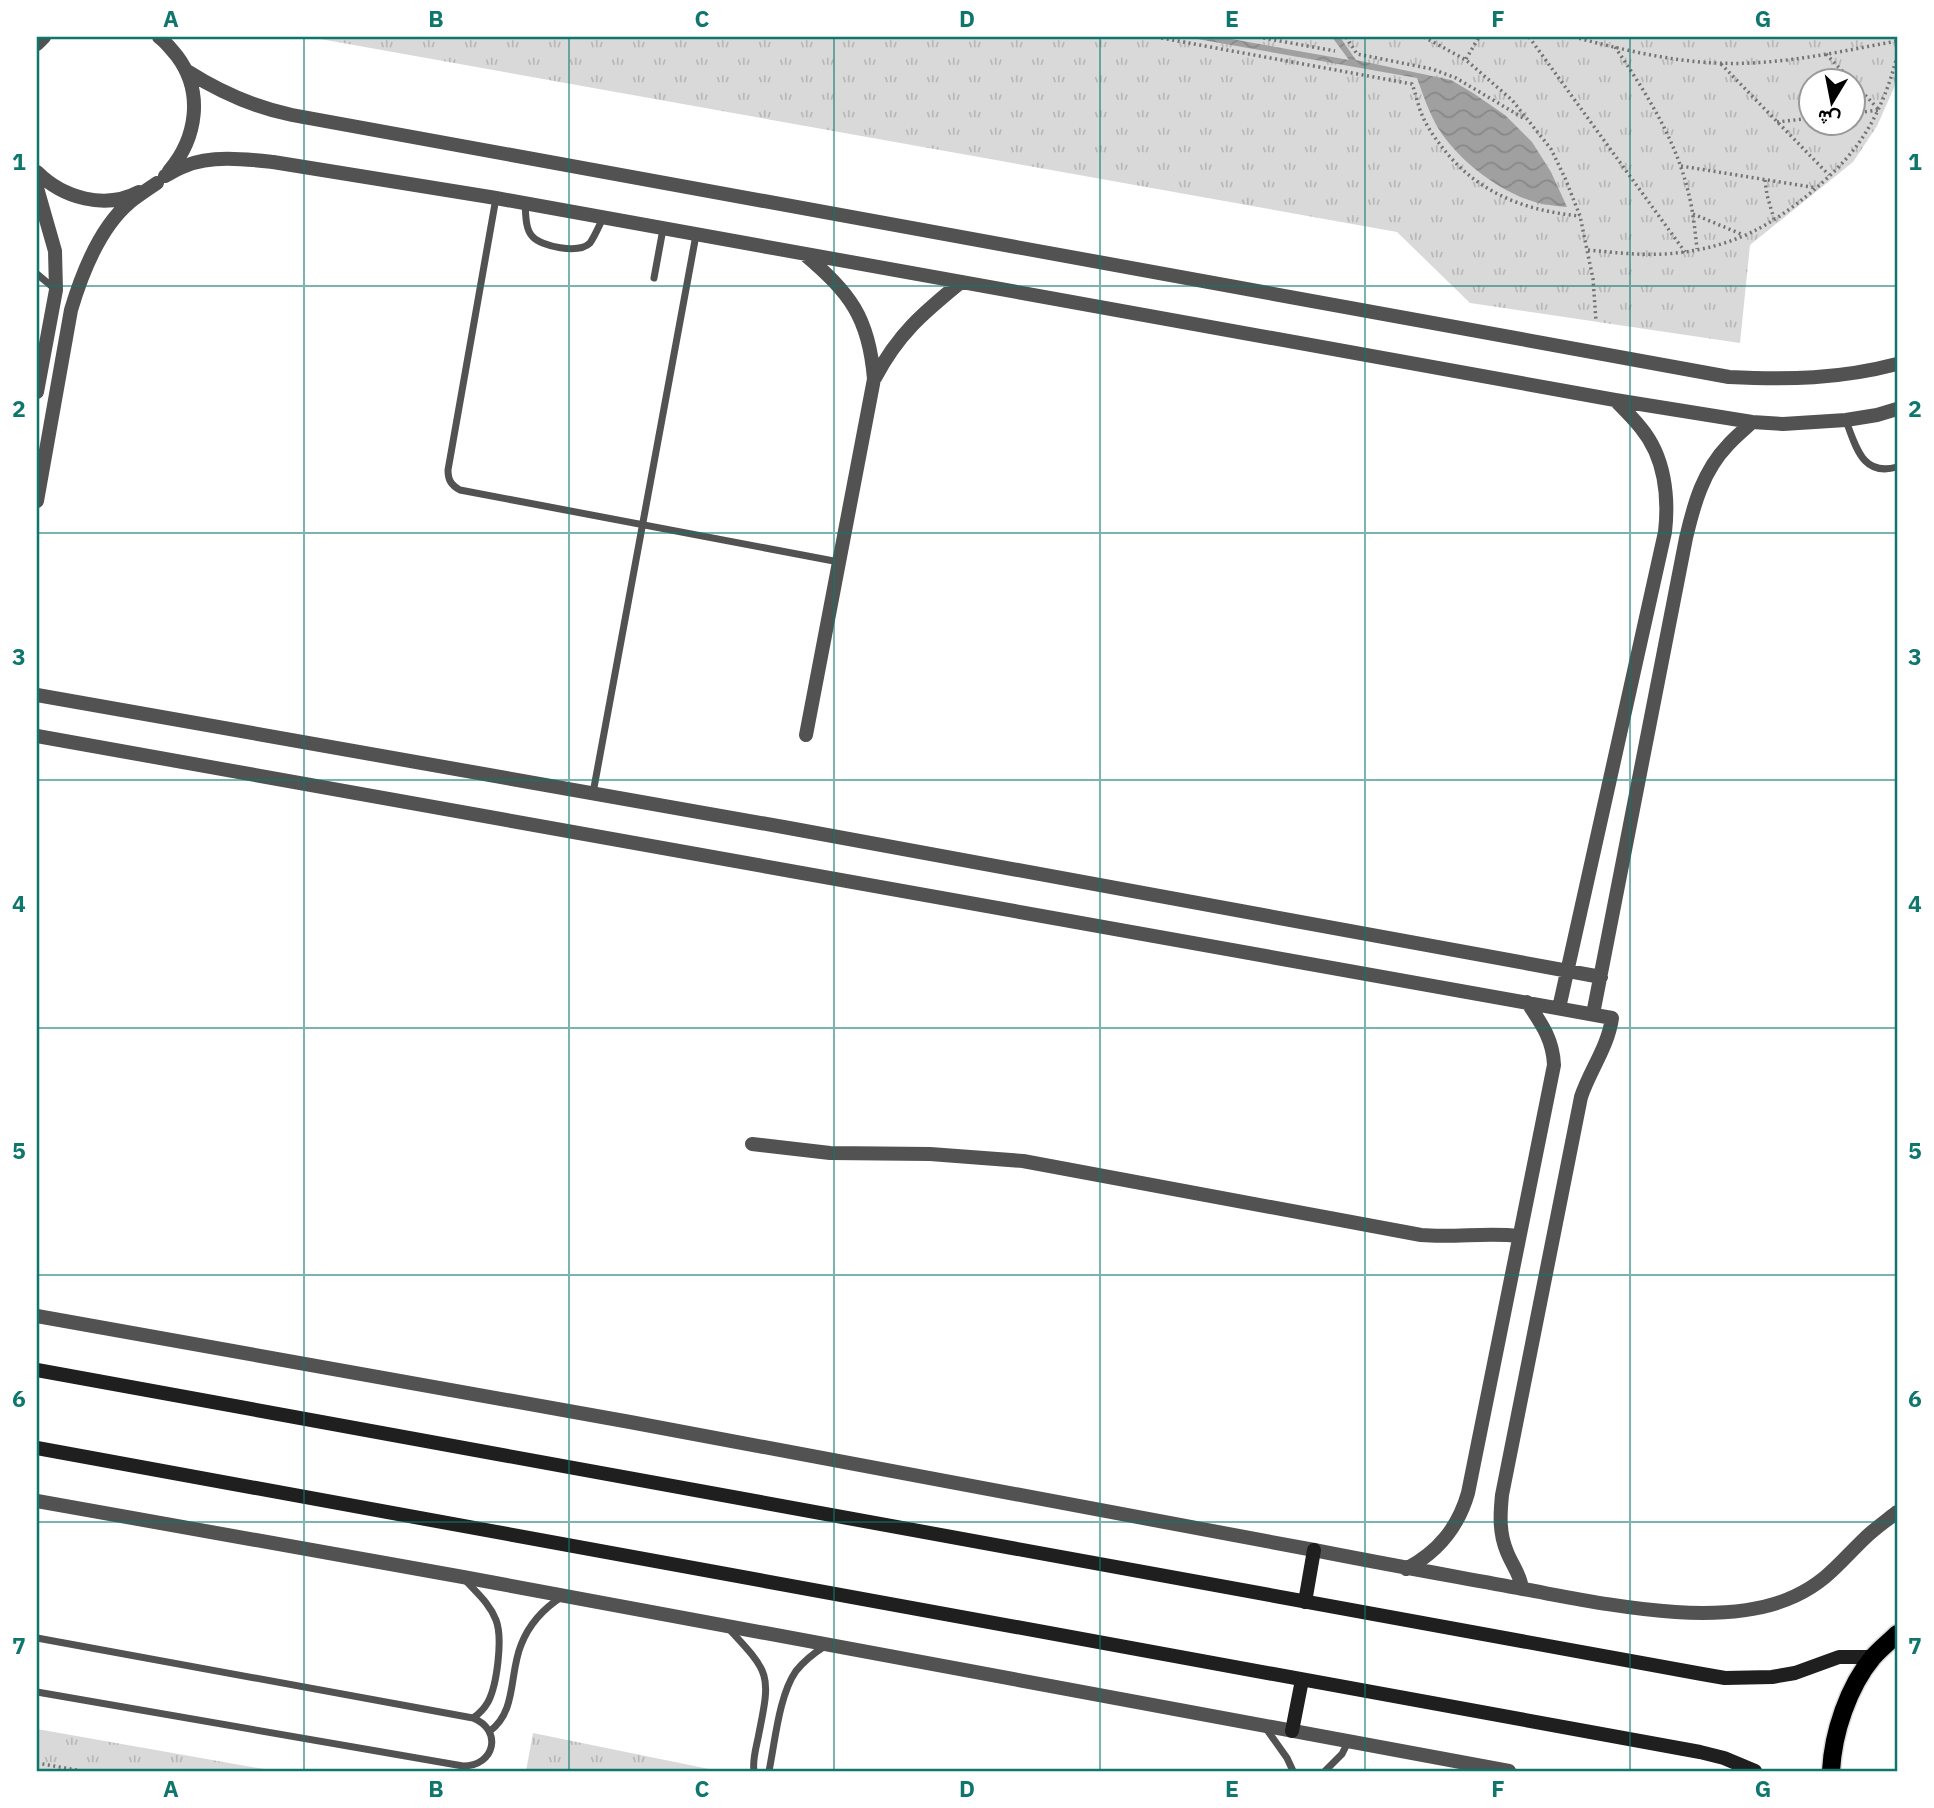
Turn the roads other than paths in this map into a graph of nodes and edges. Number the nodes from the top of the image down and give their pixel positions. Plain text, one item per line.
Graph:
1 (159, 37) edge
2 (172, 37) edge
3 (185, 68) junction
4 (37, 172) edge
5 (161, 180) junction
6 (37, 188) edge
7 (496, 198) junction
8 (526, 204) junction
9 (603, 218) junction
10 (663, 229) junction
11 (696, 235) junction
12 (803, 253) junction
13 (37, 274) edge
14 (654, 278) dead end
15 (961, 282) junction
16 (56, 290) junction
17 (43, 336) edge
18 (1897, 364) edge
19 (874, 379) junction
20 (37, 392) edge
21 (1615, 400) junction
22 (1897, 409) edge
23 (1846, 420) junction
24 (1752, 422) junction
25 (1897, 467) edge
26 (37, 501) edge
27 (642, 525) junction
28 (839, 562) junction
29 (37, 695) edge
30 (806, 735) dead end
31 (37, 736) edge
32 (593, 793) junction
33 (1566, 971) junction
34 (1601, 977) junction
35 (1527, 1002) junction
36 (1559, 1008) junction
37 (1593, 1014) junction
38 (752, 1144) dead end
39 (1519, 1237) junction
40 (37, 1317) edge
41 (37, 1370) edge
42 (37, 1448) edge
43 (37, 1501) edge
44 (1897, 1512) edge
45 (1314, 1550) junction
46 (1406, 1569) junction
47 (463, 1577) junction
48 (1522, 1589) junction
49 (563, 1596) junction
50 (1305, 1602) junction
51 (727, 1626) junction
52 (1897, 1634) edge
53 (37, 1638) edge
54 (827, 1644) junction
55 (1873, 1657) junction
56 (1302, 1680) junction
57 (37, 1692) edge
58 (473, 1718) junction
59 (1265, 1727) junction
60 (489, 1731) junction
61 (1292, 1731) junction
62 (1348, 1741) junction
63 (754, 1771) edge
64 (769, 1771) edge
65 (1293, 1771) edge
66 (1325, 1771) edge
67 (1509, 1771) edge
68 (1755, 1771) edge
69 (1831, 1771) edge

1 - 3 street
2 - 3 street
3 - 5 street
3 - 18 street
4 - 5 street
5 - 7 street
5 - 26 street
6 - 16 street
7 - 8 street
7 - 27 lane
8 - 9 street
8 - 9 lane
9 - 10 street
10 - 11 street
10 - 14 lane
11 - 12 street
11 - 27 lane
12 - 15 street
12 - 19 street
13 - 16 lane
15 - 19 street
15 - 21 street
16 - 17 street
17 - 20 street
19 - 28 street
21 - 24 street
21 - 33 street
22 - 23 street
23 - 24 street
23 - 25 lane
24 - 34 street
27 - 28 lane
27 - 32 lane
28 - 30 street
29 - 32 street
31 - 35 street
32 - 33 street
33 - 34 street
33 - 36 street
34 - 37 street
35 - 36 street
35 - 39 street
36 - 37 street
37 - 48 street
38 - 39 street
39 - 46 street
40 - 45 street
41 - 50 main road
42 - 56 main road
43 - 47 street
44 - 48 street
45 - 46 street
45 - 50 main road
46 - 48 street
47 - 49 street
47 - 58 lane
49 - 51 street
49 - 60 lane
50 - 55 main road
51 - 54 street
51 - 63 lane
52 - 55 main road
53 - 58 lane
54 - 59 street
54 - 64 lane
55 - 69 main road
56 - 61 main road
56 - 68 main road
57 - 60 lane
58 - 60 lane
59 - 61 street
59 - 65 lane
61 - 62 street
62 - 66 lane
62 - 67 street

